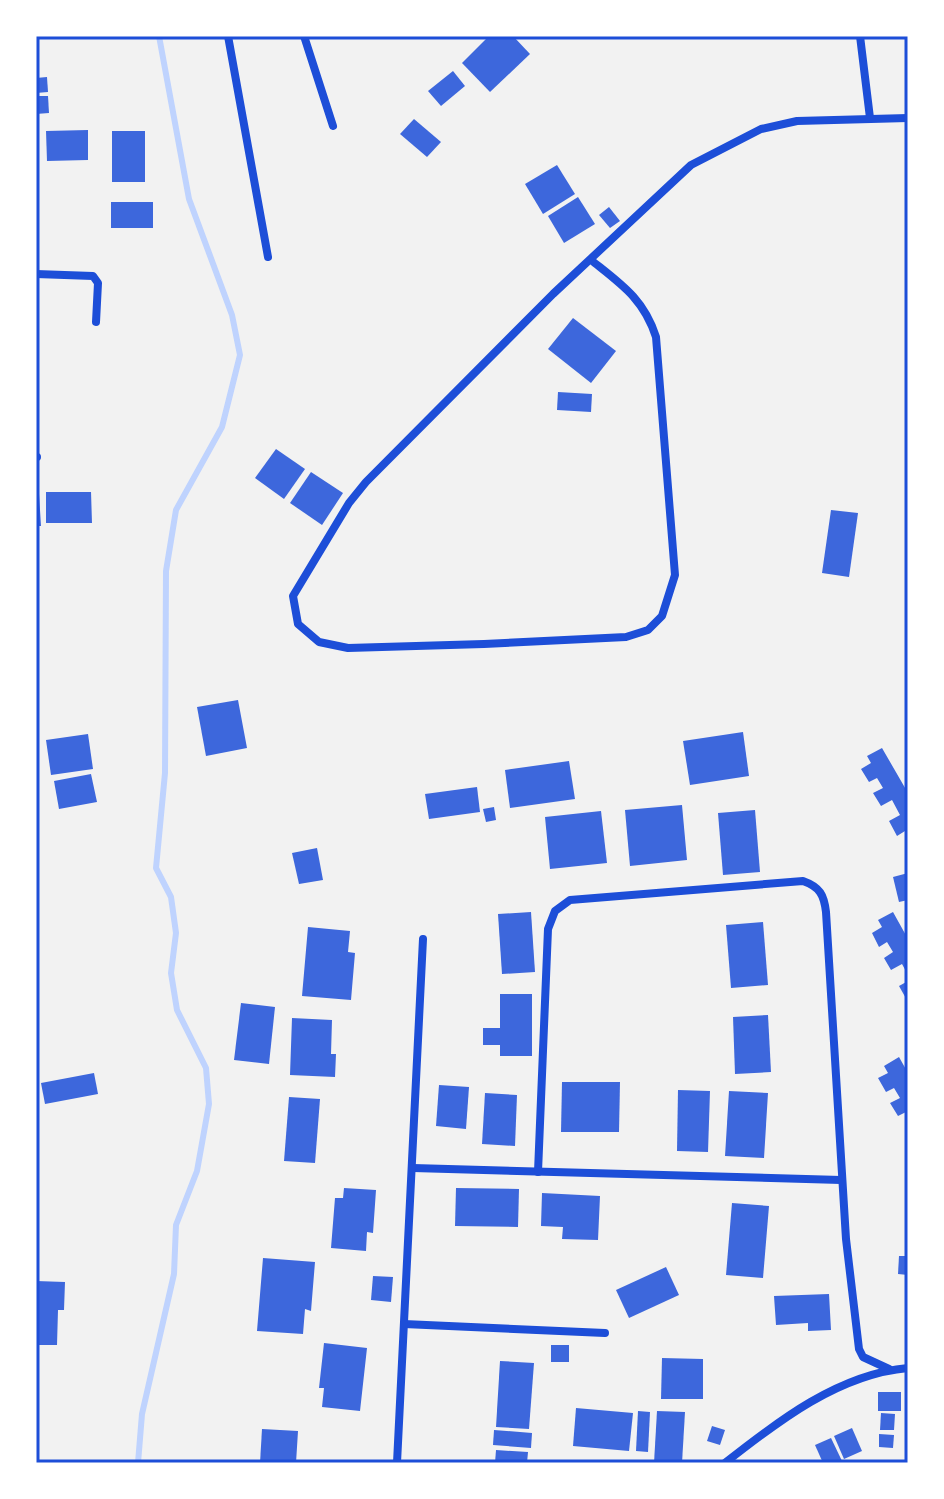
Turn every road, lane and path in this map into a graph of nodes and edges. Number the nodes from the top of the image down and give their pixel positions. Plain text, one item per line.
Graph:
1 (228, 36) edge
2 (304, 36) edge
3 (860, 36) edge
4 (870, 118) junction
5 (908, 118) edge
6 (333, 126) dead end
7 (268, 257) dead end
8 (591, 260) junction
9 (36, 274) edge
10 (96, 322) dead end
11 (423, 939) dead end
12 (413, 1168) junction
13 (538, 1172) junction
14 (841, 1180) junction
15 (404, 1324) junction
16 (605, 1333) dead end
17 (908, 1368) edge
18 (889, 1369) junction
19 (397, 1463) edge
20 (725, 1463) edge

1 - 7 street
2 - 6 street
3 - 4 street
4 - 5 street
4 - 8 street
8 - 8 street
9 - 10 street
11 - 12 street
12 - 13 street
12 - 15 street
13 - 14 street
13 - 14 street
14 - 18 street
15 - 16 street
15 - 19 street
17 - 18 street
18 - 20 street

